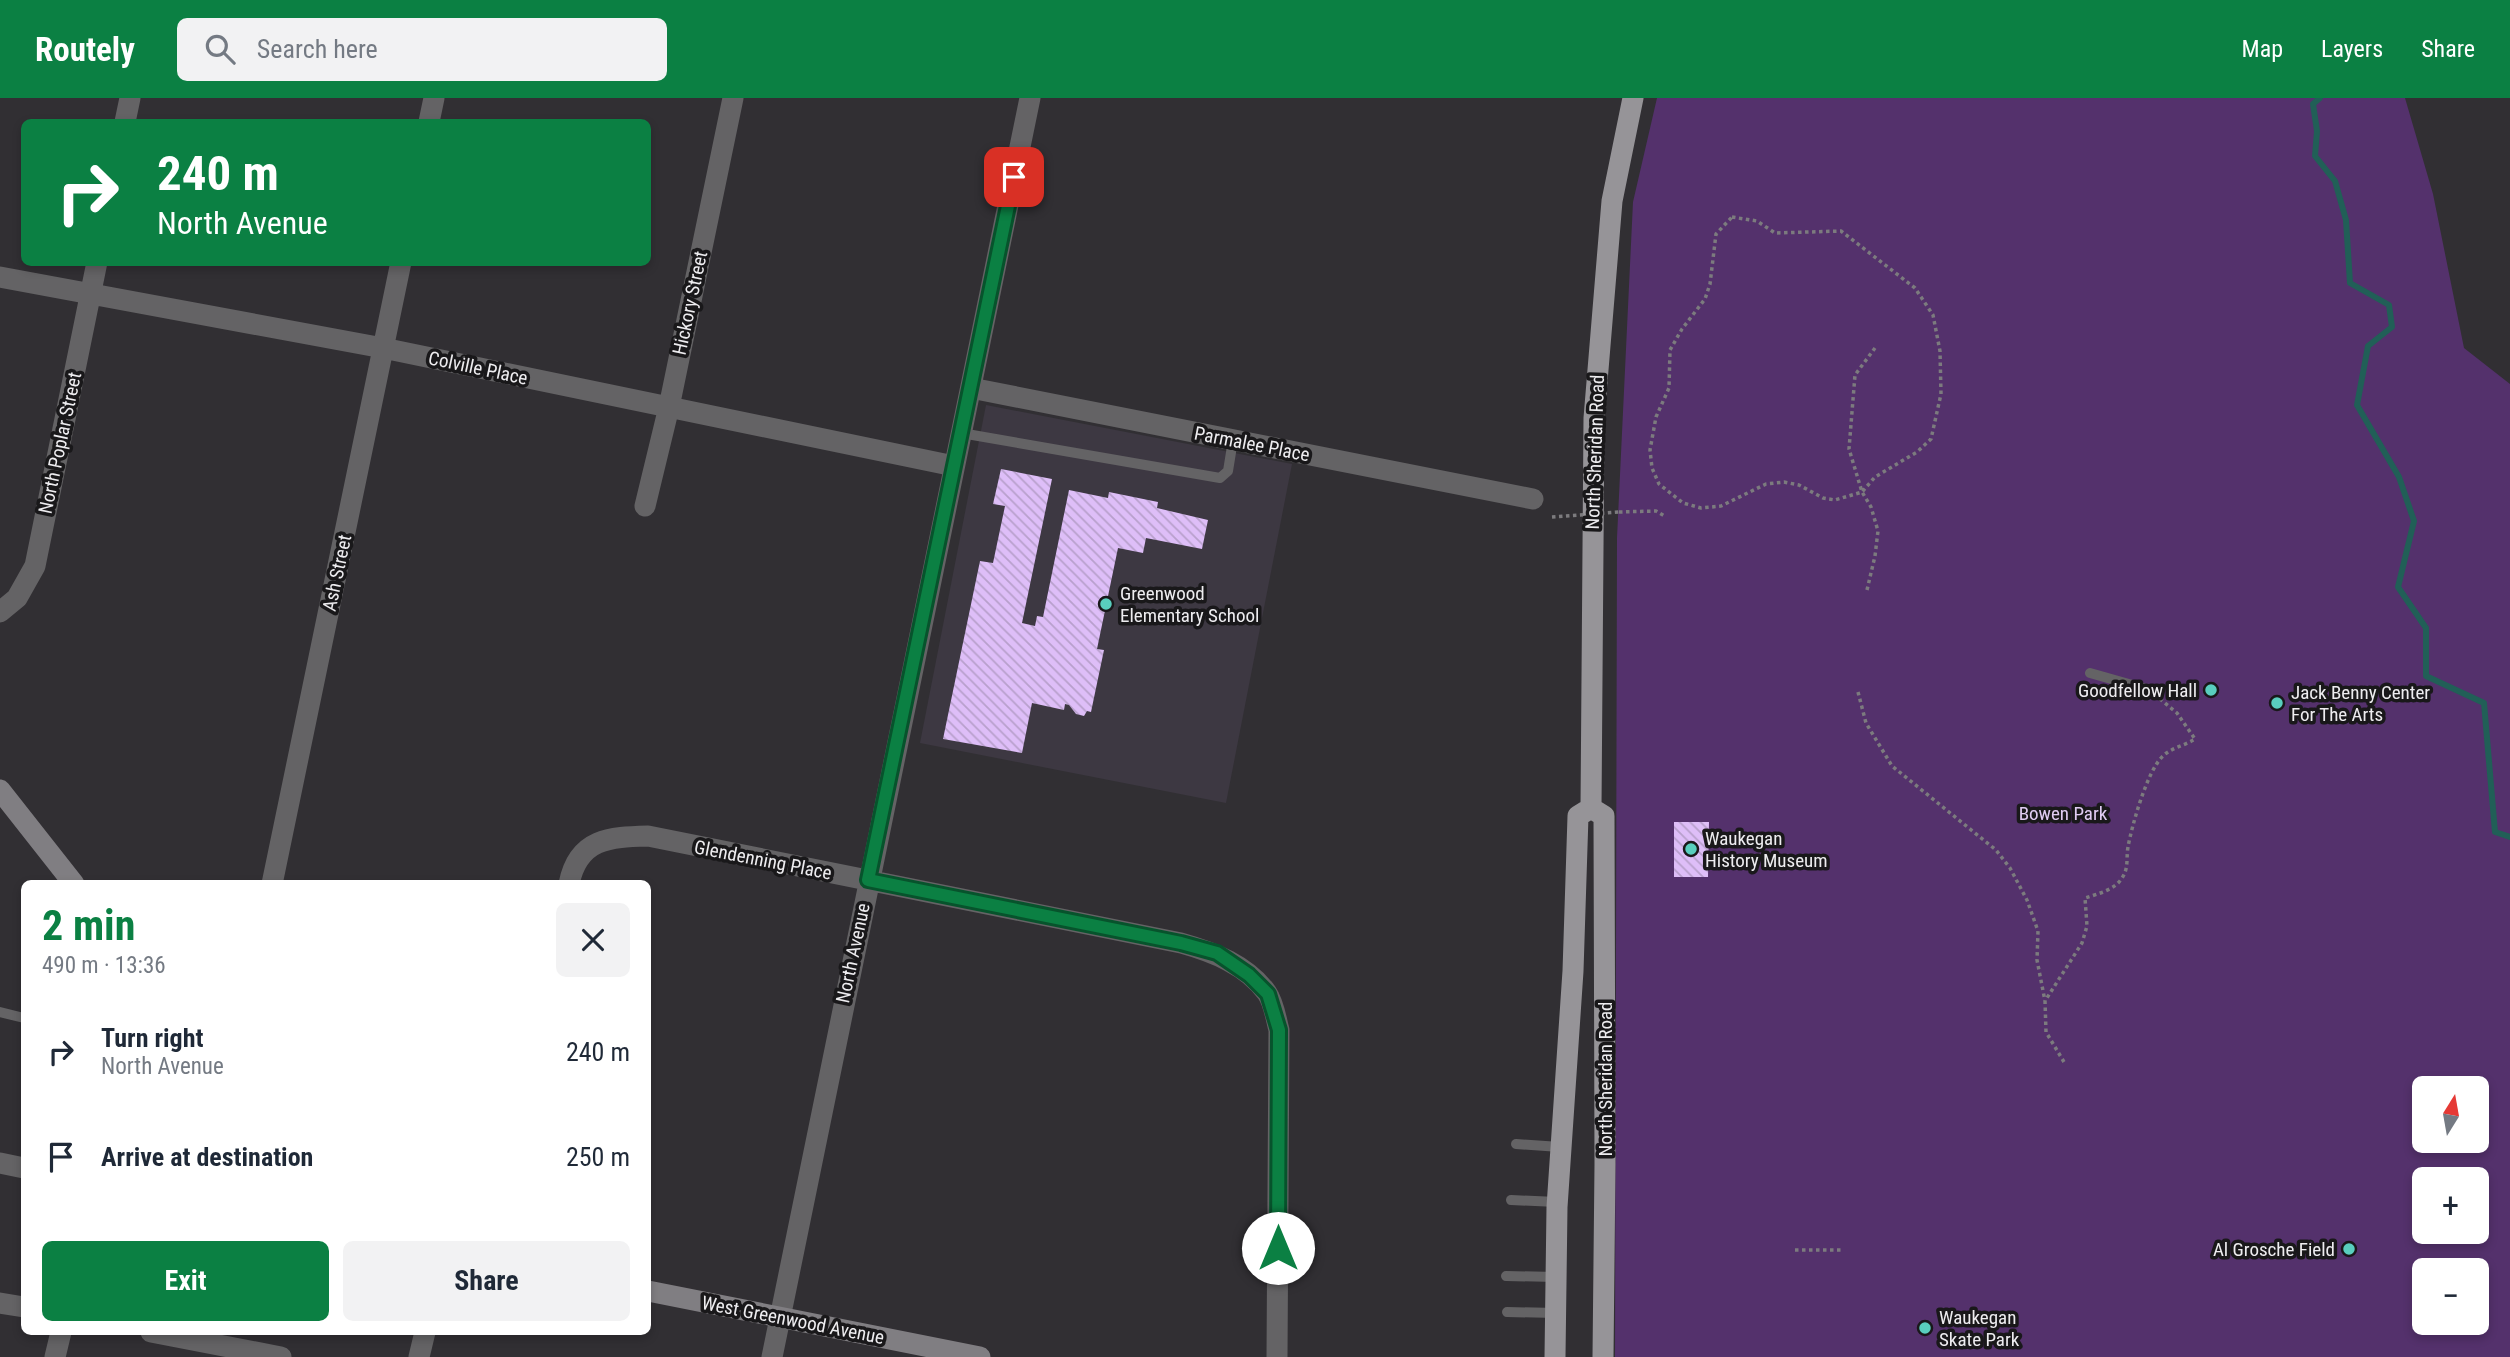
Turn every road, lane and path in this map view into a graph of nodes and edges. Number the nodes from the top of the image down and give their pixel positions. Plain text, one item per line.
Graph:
1 (131, 98) edge
2 (434, 98) edge
3 (733, 98) edge
4 (1030, 98) edge
5 (1633, 98) edge
6 (126, 119) edge
7 (430, 119) edge
8 (96, 266) edge
9 (400, 266) edge
10 (0, 277) edge
11 (90, 296) junction
12 (383, 348) junction
13 (1875, 348) dead end
14 (971, 388) junction
15 (668, 407) junction
16 (961, 433) junction
17 (1233, 440) junction
18 (954, 466) junction
19 (1862, 492) junction
20 (1533, 499) dead end
21 (645, 506) dead end
22 (1552, 517) dead end
23 (1666, 517) dead end
24 (1867, 590) dead end
25 (0, 612) edge
26 (2090, 673) dead end
27 (2150, 690) joint
28 (1858, 692) dead end
29 (0, 790) edge
30 (1591, 808) junction
31 (71, 880) edge
32 (273, 880) edge
33 (570, 880) edge
34 (868, 880) junction
35 (2045, 1001) junction
36 (0, 1012) edge
37 (21, 1017) edge
38 (2064, 1062) dead end
39 (1516, 1144) dead end
40 (1560, 1147) junction
41 (0, 1163) edge
42 (21, 1167) edge
43 (1511, 1200) dead end
44 (1558, 1202) junction
45 (1795, 1250) dead end
46 (1843, 1250) dead end
47 (1506, 1276) dead end
48 (1556, 1277) junction
49 (651, 1292) edge
50 (0, 1303) edge
51 (21, 1306) edge
52 (1507, 1312) dead end
53 (1556, 1313) junction
54 (779, 1317) junction
55 (60, 1335) edge
56 (167, 1335) edge
57 (424, 1335) edge
58 (55, 1357) edge
59 (281, 1357) edge
60 (419, 1357) edge
61 (772, 1357) edge
62 (980, 1357) edge
63 (1277, 1357) edge
64 (1555, 1357) edge
65 (1603, 1357) edge

1 - 6 street
2 - 7 street
3 - 15 street, Hickory Street
4 - 14 street, North Avenue
5 - 30 main road, North Sheridan Road
8 - 11 street, North Poplar Street
9 - 12 street, Ash Street
10 - 11 street, Colville Place
11 - 12 street, Colville Place
11 - 25 street, North Poplar Street
12 - 15 street, Colville Place
12 - 32 street, Ash Street
13 - 19 path
14 - 16 street, North Avenue
14 - 17 street, Parmalee Place
15 - 18 street, Colville Place
15 - 21 street, Hickory Street
16 - 17 lane
16 - 18 street, North Avenue
17 - 20 street, Parmalee Place
18 - 34 street, North Avenue
19 - 19 path
19 - 24 path
22 - 23 path, bridge
26 - 27 lane
27 - 35 path
28 - 35 path
29 - 31 street
30 - 40 main road, North Sheridan Road
30 - 65 main road, North Sheridan Road
33 - 34 street, Glendenning Place
34 - 54 street, North Avenue
34 - 63 street, Glendenning Place
35 - 38 path
36 - 37 lane
39 - 40 lane
40 - 44 main road, North Sheridan Road
41 - 42 street
43 - 44 lane
44 - 48 main road, North Sheridan Road
45 - 46 path
47 - 48 lane
48 - 53 main road, North Sheridan Road
49 - 54 street, West Greenwood Avenue
50 - 51 street
52 - 53 lane
53 - 64 main road, North Sheridan Road
54 - 61 street, North Avenue
54 - 62 street, West Greenwood Avenue
55 - 58 street
56 - 59 street
57 - 60 street

